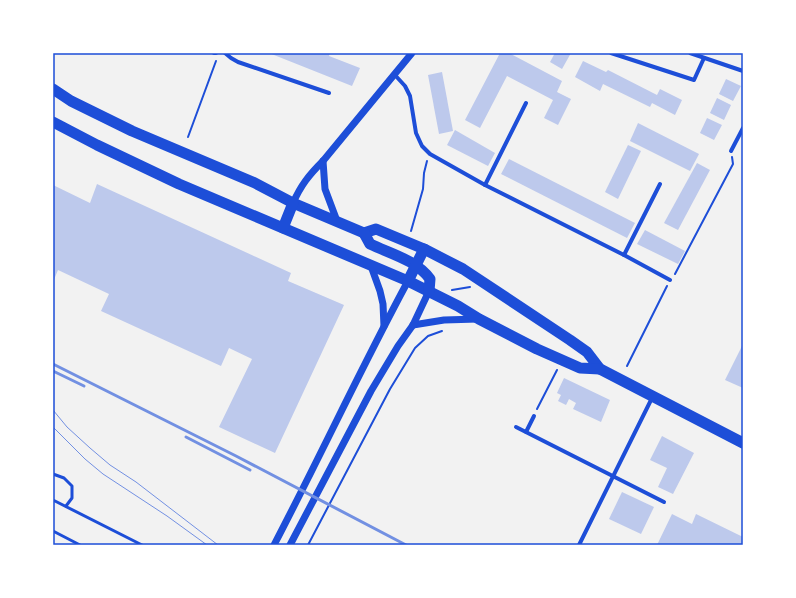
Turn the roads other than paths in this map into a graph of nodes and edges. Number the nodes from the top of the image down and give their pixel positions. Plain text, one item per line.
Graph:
1 (225, 53) edge
2 (412, 53) edge
3 (611, 53) edge
4 (690, 53) edge
5 (704, 58) junction
6 (743, 71) edge
7 (394, 74) junction
8 (53, 89) edge
9 (329, 93) dead end
10 (526, 103) dead end
11 (53, 122) edge
12 (743, 128) edge
13 (731, 151) road end
14 (323, 161) junction
15 (660, 184) dead end
16 (485, 185) junction
17 (293, 203) junction
18 (337, 221) junction
19 (283, 228) junction
20 (364, 233) junction
21 (424, 249) junction
22 (624, 255) junction
23 (417, 265) junction
24 (371, 266) junction
25 (670, 280) road end
26 (408, 281) junction
27 (429, 291) junction
28 (479, 319) junction
29 (413, 325) junction
30 (384, 327) junction
31 (600, 369) junction
32 (653, 397) junction
33 (534, 416) road end
34 (516, 427) dead end
35 (526, 432) junction
36 (743, 443) edge
37 (53, 474) edge
38 (614, 477) junction
39 (53, 500) edge
40 (664, 502) dead end
41 (66, 506) junction
42 (53, 531) edge
43 (80, 545) edge
44 (142, 545) edge
45 (274, 545) edge
46 (290, 545) edge
47 (580, 545) edge

1 - 9 street
2 - 7 street
3 - 5 street
4 - 5 street
5 - 6 street
7 - 14 street
7 - 16 street
8 - 17 highway
10 - 16 street
11 - 19 highway
12 - 13 street
14 - 17 street
14 - 18 street
15 - 22 street
16 - 22 street
17 - 18 highway
17 - 19 highway
18 - 20 highway
19 - 24 highway
20 - 21 highway
20 - 23 highway
21 - 23 highway
21 - 31 highway
22 - 25 street
23 - 26 highway
23 - 27 highway
24 - 26 highway
24 - 30 street
26 - 27 highway
26 - 30 street
27 - 28 highway
27 - 29 street
28 - 29 street
28 - 31 highway
29 - 46 street
30 - 45 street
31 - 32 highway
32 - 36 highway
32 - 38 street
33 - 35 street
34 - 35 street
35 - 38 street
37 - 41 lane
38 - 40 street
38 - 47 street
39 - 41 lane
41 - 44 lane
42 - 43 lane

